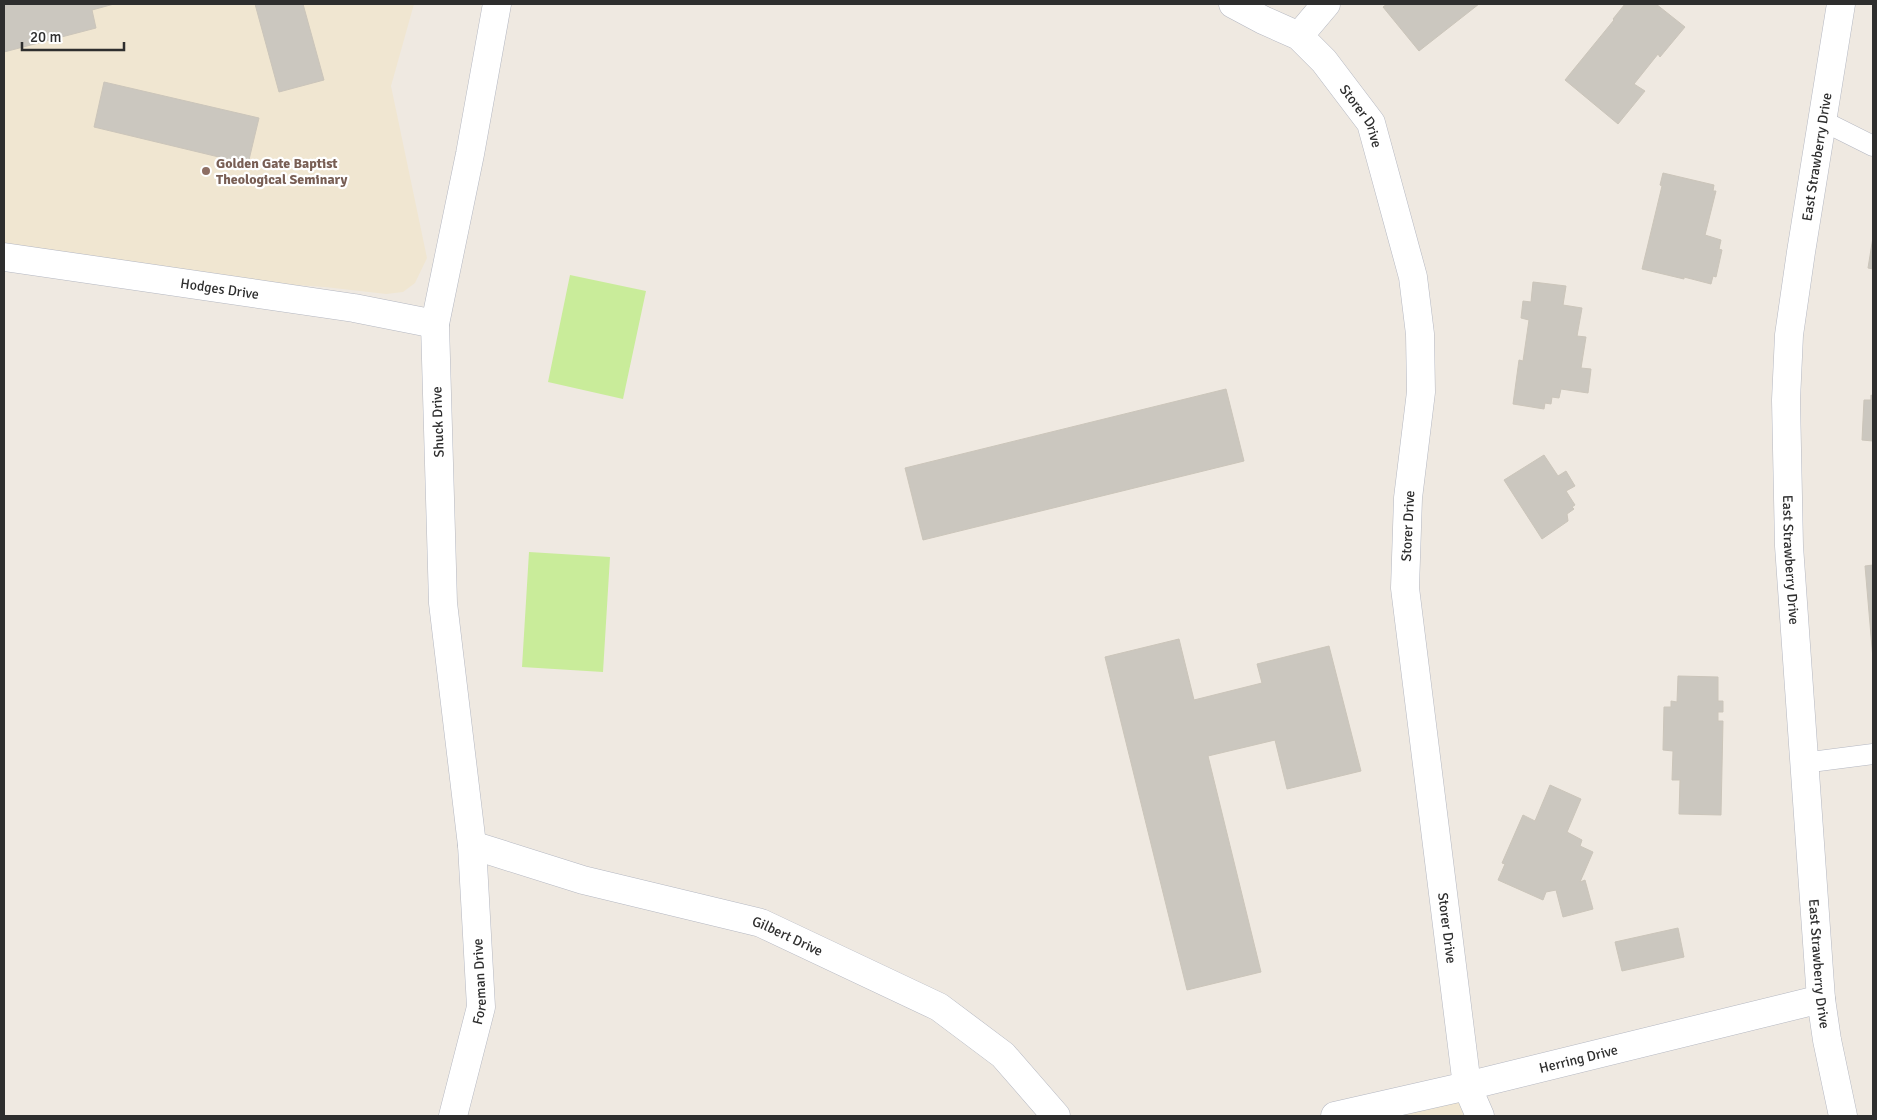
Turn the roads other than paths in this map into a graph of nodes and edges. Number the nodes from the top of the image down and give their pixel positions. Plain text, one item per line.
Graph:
1 (497, 4) edge
2 (1233, 4) edge
3 (1326, 4) edge
4 (1841, 4) edge
5 (1300, 36) junction
6 (1823, 121) junction
7 (1873, 146) edge
8 (4, 257) edge
9 (435, 324) junction
10 (1873, 754) edge
11 (1804, 763) junction
12 (472, 845) junction
13 (1821, 998) junction
14 (1467, 1086) junction
15 (453, 1116) edge
16 (1056, 1116) edge
17 (1335, 1116) edge
18 (1480, 1116) edge
19 (1843, 1116) edge

1 - 9 street, Shuck Drive
2 - 5 street, Storer Drive
3 - 5 street
4 - 6 street, East Strawberry Drive
5 - 14 street, Storer Drive
6 - 7 lane
6 - 11 street, East Strawberry Drive
8 - 9 street, Hodges Drive
9 - 12 street, Shuck Drive
10 - 11 lane
11 - 13 street, East Strawberry Drive
12 - 15 street, Foreman Drive
12 - 16 street, Gilbert Drive
13 - 14 street, Herring Drive
13 - 19 street, East Strawberry Drive
14 - 17 street, Herring Drive
14 - 18 street, Storer Drive

